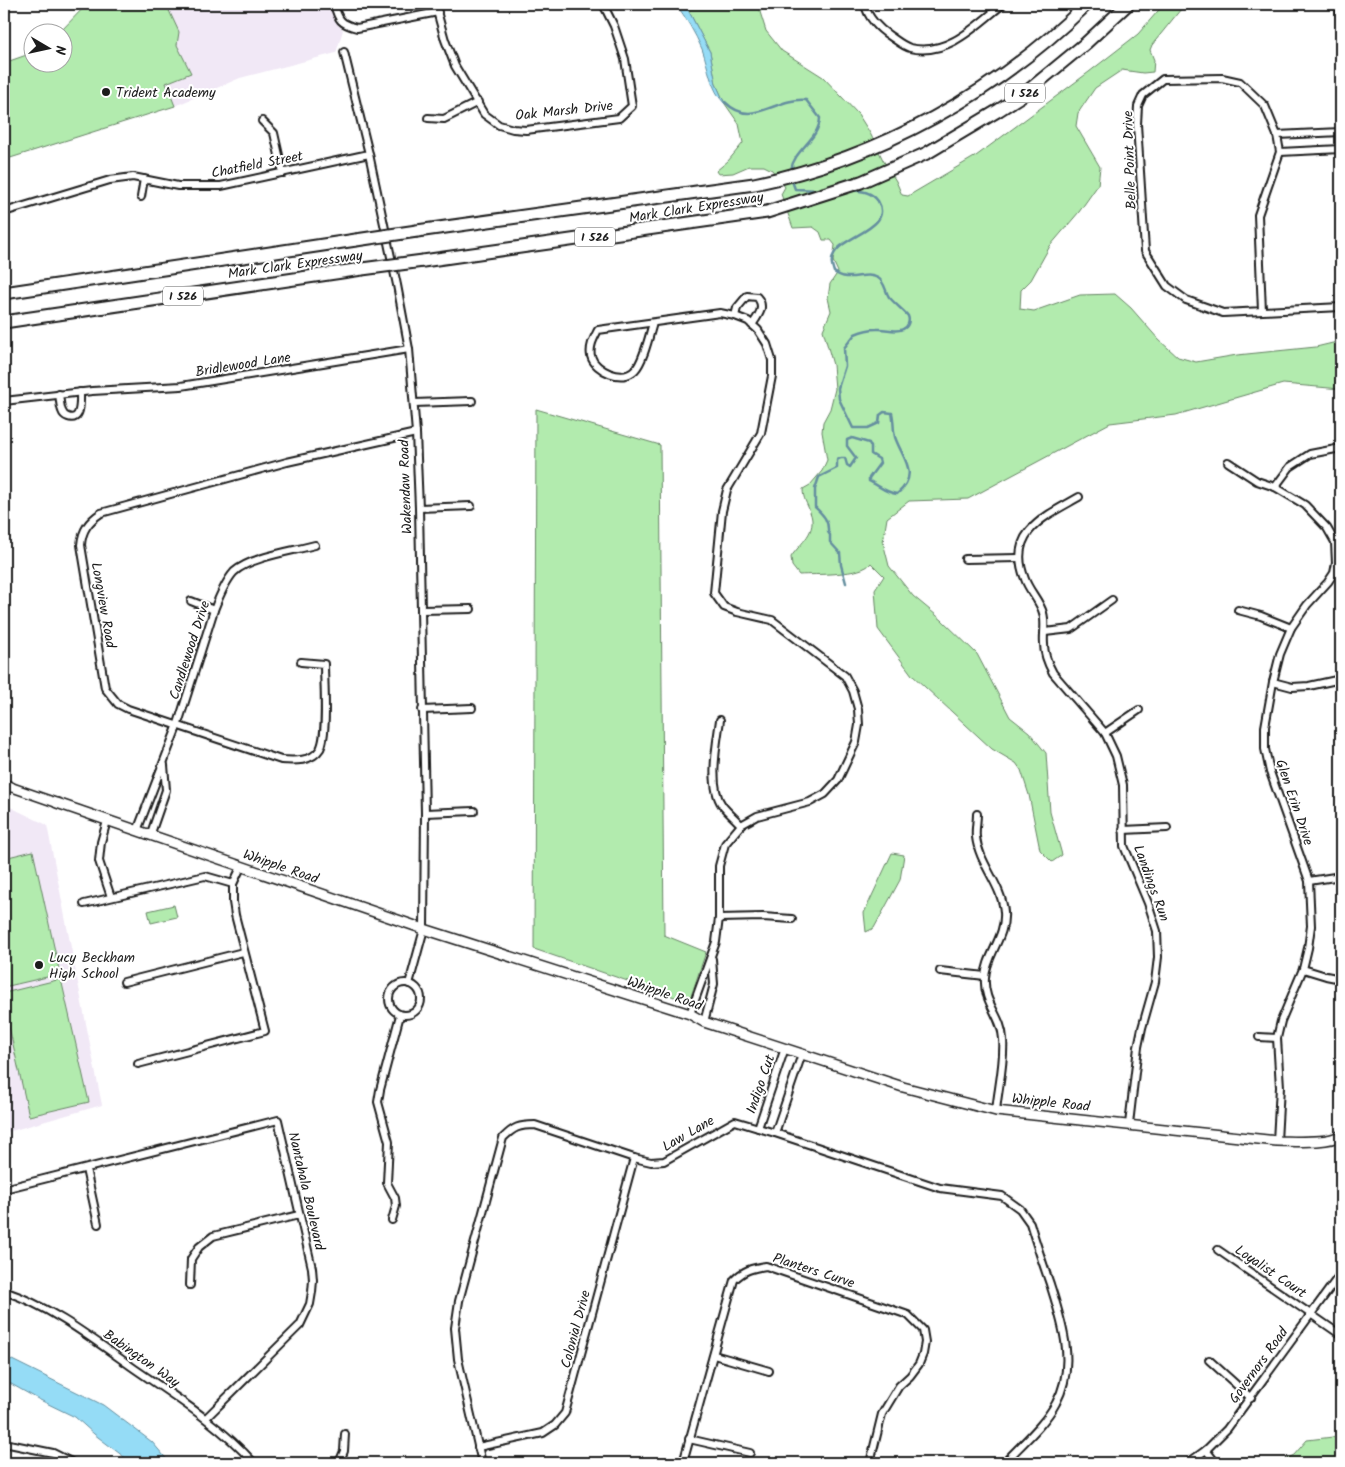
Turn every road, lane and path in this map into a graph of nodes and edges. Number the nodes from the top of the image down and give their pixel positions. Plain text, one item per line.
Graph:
1 (334, 4) edge
2 (436, 4) edge
3 (603, 4) edge
4 (865, 4) edge
5 (1003, 4) edge
6 (1086, 4) edge
7 (1128, 4) edge
8 (1340, 4) edge
9 (438, 12) junction
10 (1341, 30) edge
11 (344, 52) dead end
12 (478, 102) junction
13 (428, 118) dead end
14 (262, 121) dead end
15 (1341, 132) edge
16 (1277, 135) junction
17 (1341, 149) edge
18 (1280, 152) junction
19 (369, 154) junction
20 (284, 173) junction
21 (144, 179) junction
22 (141, 197) dead end
23 (4, 212) edge
24 (4, 294) edge
25 (1341, 307) edge
26 (1262, 311) junction
27 (735, 316) junction
28 (4, 322) edge
29 (653, 323) junction
30 (752, 325) junction
31 (409, 349) junction
32 (80, 392) junction
33 (59, 394) junction
34 (4, 400) edge
35 (472, 401) dead end
36 (414, 404) junction
37 (416, 433) junction
38 (1341, 448) edge
39 (1228, 462) dead end
40 (1275, 487) junction
41 (1080, 497) dead end
42 (471, 506) dead end
43 (419, 508) junction
44 (315, 546) dead end
45 (1019, 558) junction
46 (965, 559) dead end
47 (1339, 563) edge
48 (1112, 600) dead end
49 (191, 601) dead end
50 (471, 609) dead end
51 (214, 610) junction
52 (421, 610) junction
53 (1238, 610) dead end
54 (1291, 628) junction
55 (1045, 632) junction
56 (301, 662) dead end
57 (1341, 679) edge
58 (1272, 682) junction
59 (472, 708) dead end
60 (422, 710) junction
61 (1138, 710) dead end
62 (720, 720) dead end
63 (177, 727) junction
64 (1105, 733) junction
65 (164, 762) junction
66 (7, 785) edge
67 (56, 803) joint
68 (474, 811) dead end
69 (425, 813) junction
70 (977, 814) dead end
71 (107, 821) junction
72 (741, 825) junction
73 (1167, 828) dead end
74 (1123, 830) junction
75 (137, 831) junction
76 (150, 836) junction
77 (240, 867) junction
78 (1341, 876) edge
79 (1309, 882) junction
80 (233, 884) junction
81 (111, 897) junction
82 (84, 904) dead end
83 (719, 918) junction
84 (792, 919) dead end
85 (424, 929) junction
86 (244, 952) junction
87 (712, 957) junction
88 (1303, 969) junction
89 (940, 970) dead end
90 (985, 976) junction
91 (1341, 979) edge
92 (124, 982) dead end
93 (409, 984) junction
94 (690, 1014) junction
95 (400, 1015) junction
96 (704, 1022) junction
97 (1259, 1037) dead end
98 (1277, 1038) junction
99 (785, 1048) junction
100 (802, 1054) junction
101 (138, 1064) dead end
102 (996, 1111) junction
103 (1129, 1124) junction
104 (758, 1128) junction
105 (775, 1133) junction
106 (1340, 1138) edge
107 (1277, 1141) junction
108 (634, 1158) junction
109 (86, 1169) junction
110 (4, 1189) edge
111 (299, 1215) junction
112 (392, 1220) dead end
113 (98, 1224) dead end
114 (1218, 1250) dead end
115 (1341, 1273) edge
116 (190, 1285) dead end
117 (4, 1291) edge
118 (1310, 1313) junction
119 (1341, 1335) edge
120 (714, 1355) junction
121 (1209, 1360) dead end
122 (769, 1371) dead end
123 (1251, 1398) junction
124 (206, 1418) junction
125 (345, 1434) dead end
126 (689, 1438) junction
127 (4, 1443) edge
128 (478, 1447) junction
129 (1206, 1450) junction
130 (750, 1453) dead end
131 (73, 1463) edge
132 (254, 1463) edge
133 (339, 1463) edge
134 (482, 1463) edge
135 (683, 1463) edge
136 (870, 1463) edge
137 (1004, 1463) edge
138 (1188, 1463) edge
139 (1216, 1463) edge

1 - 9 street
2 - 9 street, Oak Marsh Drive
3 - 12 street, Oak Marsh Drive
4 - 5 street
6 - 24 highway, Mark Clark Expressway / I 526, bridge
7 - 28 highway, Mark Clark Expressway / I 526, bridge
8 - 10 street
9 - 12 street, Oak Marsh Drive
11 - 19 street, Wakendaw Road
12 - 13 street
14 - 20 street
15 - 16 street
16 - 18 street, Belle Point Drive
16 - 26 street, Belle Point Drive
17 - 18 street
18 - 26 street, Belle Point Drive
19 - 20 street, Chatfield Street
19 - 31 street, Wakendaw Road
20 - 21 street, Chatfield Street
21 - 22 street
21 - 23 street, Chatfield Street
25 - 26 street, Belle Point Drive
27 - 29 street
27 - 30 street
27 - 30 street
29 - 29 street
30 - 72 street
31 - 32 street, Bridlewood Lane
31 - 36 street, Wakendaw Road
32 - 33 street, Bridlewood Lane
32 - 33 street
33 - 34 street, Bridlewood Lane
35 - 36 street
36 - 37 street, Wakendaw Road
37 - 43 street, Wakendaw Road
37 - 63 street, Longview Road
38 - 40 street
39 - 40 street, Glen Erin Drive
40 - 47 street, Glen Erin Drive
41 - 45 street
42 - 43 street
43 - 52 street, Wakendaw Road
44 - 51 street, Candlewood Drive
45 - 46 street
45 - 55 street, Landings Run
47 - 54 street, Glen Erin Drive
48 - 55 street
49 - 51 street
50 - 52 street
51 - 63 street, Candlewood Drive
52 - 60 street, Wakendaw Road
53 - 54 street
54 - 58 street, Glen Erin Drive
55 - 64 street, Landings Run
56 - 63 street, Longview Road
57 - 58 street
58 - 79 street, Glen Erin Drive
59 - 60 street
60 - 69 street, Wakendaw Road
61 - 64 street
62 - 72 street
63 - 65 street, Candlewood Drive
64 - 74 street, Landings Run
65 - 75 street, Candlewood Drive
65 - 76 street, Candlewood Drive
66 - 67 street, Whipple Road
67 - 71 main road, Whipple Road
68 - 69 street
69 - 85 street, Wakendaw Road
70 - 90 street
71 - 75 main road, Whipple Road
71 - 81 street
72 - 83 street
73 - 74 street
74 - 103 street, Landings Run
75 - 76 main road, Whipple Road
76 - 77 main road, Whipple Road
77 - 80 street
77 - 85 main road, Whipple Road
78 - 79 street
79 - 88 street, Glen Erin Drive
80 - 81 street
80 - 86 street
81 - 82 street
83 - 84 street
83 - 87 street
85 - 93 street, Wakendaw Road
85 - 94 main road, Whipple Road
86 - 92 street
86 - 101 street
87 - 94 street
87 - 96 street
88 - 91 street
88 - 98 street, Glen Erin Drive
89 - 90 street
90 - 102 street
93 - 95 street
93 - 95 street
94 - 96 main road, Whipple Road
95 - 112 street
96 - 99 main road, Whipple Road
97 - 98 street
98 - 107 street, Glen Erin Drive
99 - 100 main road, Whipple Road
99 - 104 street, Indigo Cut
100 - 102 main road, Whipple Road
100 - 105 street
102 - 103 main road, Whipple Road
103 - 107 main road, Whipple Road
104 - 105 street, Law Lane
104 - 108 street, Law Lane
105 - 137 street, Law Lane
106 - 107 main road, Whipple Road
108 - 128 street, Colonial Drive
108 - 128 street, Law Lane
109 - 110 street, Nantahala Boulevard
109 - 111 street, Nantahala Boulevard
109 - 113 street
111 - 116 street
111 - 124 street, Nantahala Boulevard
114 - 118 street, Loyalist Court
115 - 118 street, Governors Road
117 - 124 street, Babington Way
118 - 119 street, Loyalist Court
118 - 123 street, Governors Road
120 - 122 street
120 - 126 street, Planters Curve
120 - 136 street, Planters Curve
121 - 123 street
123 - 129 street, Governors Road
124 - 132 street, Babington Way
125 - 133 street
126 - 130 street
126 - 135 street, Planters Curve
127 - 131 street
128 - 134 street, Law Lane
129 - 138 street, Governors Road
129 - 139 street

